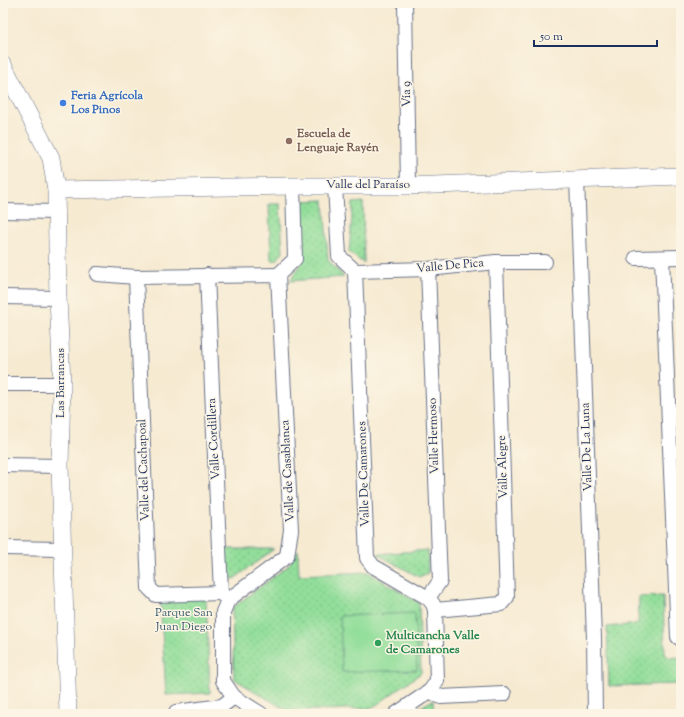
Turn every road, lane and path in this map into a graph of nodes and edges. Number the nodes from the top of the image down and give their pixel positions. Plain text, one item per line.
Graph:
1 (405, 3) edge
2 (3, 65) edge
3 (681, 176) edge
4 (577, 180) junction
5 (293, 186) junction
6 (335, 186) junction
7 (408, 186) junction
8 (56, 190) junction
9 (3, 211) edge
10 (56, 212) junction
11 (681, 257) edge
12 (636, 258) dead end
13 (662, 258) junction
14 (496, 262) junction
15 (545, 262) dead end
16 (428, 269) junction
17 (355, 271) junction
18 (97, 274) dead end
19 (207, 275) junction
20 (278, 275) junction
21 (136, 276) junction
22 (3, 297) edge
23 (58, 298) junction
24 (3, 384) edge
25 (62, 384) junction
26 (3, 465) edge
27 (60, 466) junction
28 (3, 548) edge
29 (62, 549) junction
30 (225, 597) junction
31 (428, 598) junction
32 (435, 610) junction
33 (681, 640) edge
34 (430, 691) junction
35 (504, 694) dead end
36 (234, 697) junction
37 (176, 712) dead end
38 (68, 714) edge
39 (261, 714) edge
40 (396, 714) edge
41 (595, 714) edge

1 - 7 street, Vía 9
2 - 8 street, Las Barrancas
3 - 4 street, Valle del Paraíso
4 - 7 street, Valle del Paraíso
4 - 41 street, Valle De La Luna
5 - 6 street, Valle del Paraíso
5 - 8 street, Valle del Paraíso
5 - 20 street
6 - 7 street, Valle del Paraíso
6 - 17 street
8 - 10 street, Las Barrancas
9 - 10 street
10 - 23 street, Las Barrancas
11 - 13 street
12 - 13 street
13 - 33 street
14 - 15 street, Valle De Pica
14 - 16 street, Valle De Pica
14 - 32 street, Valle Alegre
16 - 17 street, Valle De Pica
16 - 31 street, Valle Hermoso
17 - 31 street, Valle De Camarones
18 - 21 street
19 - 20 street
19 - 21 street
19 - 30 street, Valle Cordillera
20 - 30 street, Valle de Casablanca
21 - 30 street, Valle del Cachapoal
22 - 23 street
23 - 25 street, Las Barrancas
24 - 25 street
25 - 27 street, Las Barrancas
26 - 27 street
27 - 29 street, Las Barrancas
28 - 29 street
29 - 38 street, Las Barrancas
30 - 36 street
31 - 32 street, Valle De Camarones
32 - 34 street, Valle De Camarones
34 - 35 street
34 - 40 street
36 - 37 street
36 - 39 street

